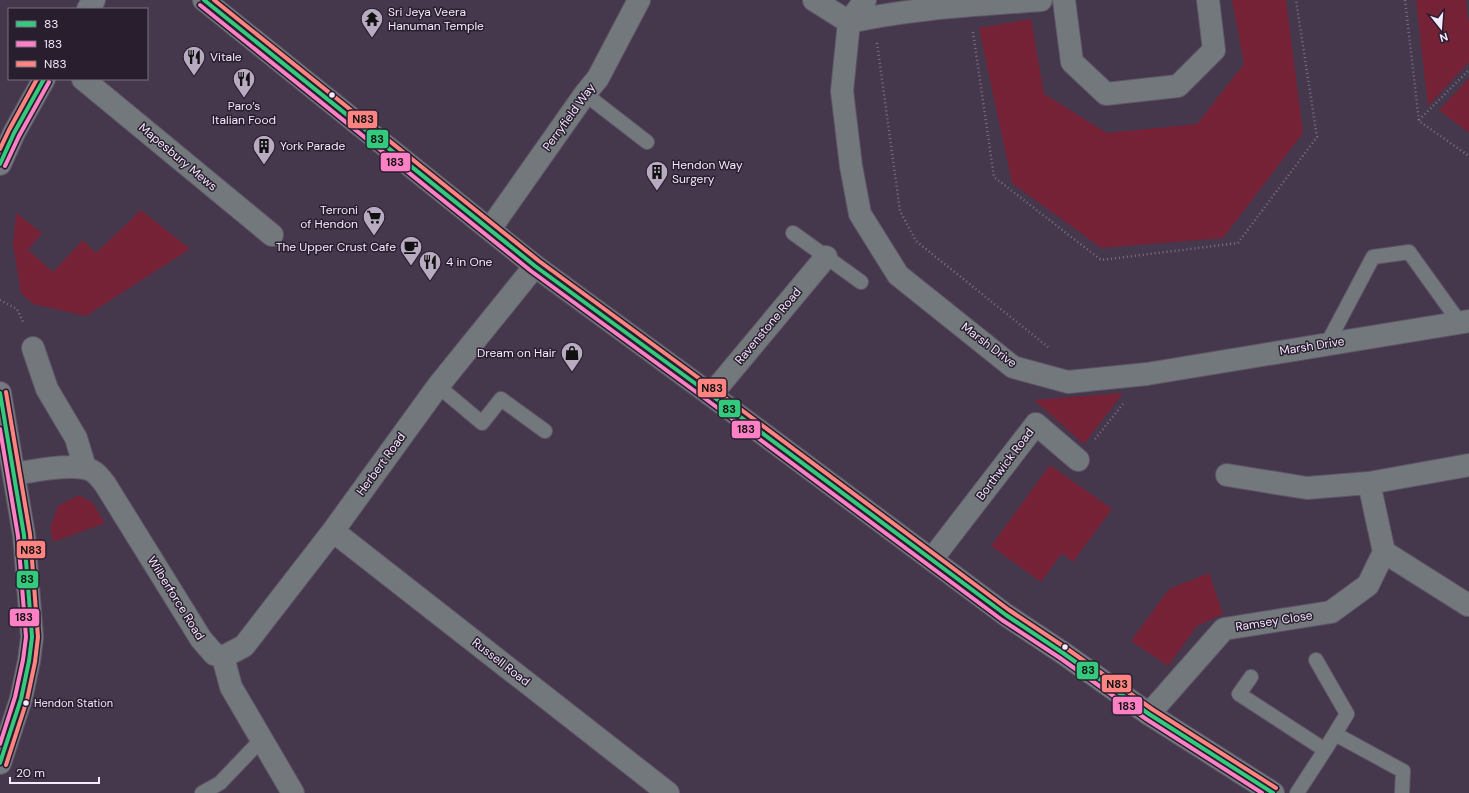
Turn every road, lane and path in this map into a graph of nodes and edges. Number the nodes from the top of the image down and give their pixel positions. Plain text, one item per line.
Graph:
1 (204, 0) edge
2 (639, 0) edge
3 (814, 0) edge
4 (1041, 0) edge
5 (1064, 0) edge
6 (1208, 0) edge
7 (1296, 0) edge
8 (1405, 0) edge
9 (970, 6) junction
10 (869, 8) edge
11 (850, 22) junction
12 (1469, 70) edge
13 (43, 80) edge
14 (84, 80) edge
15 (584, 94) junction
16 (1419, 121) junction
17 (647, 142) dead end
18 (1469, 156) edge
19 (0, 164) edge
20 (490, 229) junction
21 (792, 233) dead end
22 (272, 235) dead end
23 (826, 257) junction
24 (535, 266) junction
25 (860, 282) dead end
26 (0, 300) edge
27 (1465, 322) edge
28 (1327, 344) junction
29 (33, 348) joint
30 (1147, 374) junction
31 (1068, 382) junction
32 (438, 386) junction
33 (0, 393) edge
34 (711, 395) junction
35 (545, 431) dead end
36 (1078, 460) joint
37 (1469, 465) edge
38 (85, 468) junction
39 (14, 474) junction
40 (1227, 474) dead end
41 (1369, 483) junction
42 (333, 531) junction
43 (1384, 552) junction
44 (932, 559) junction
45 (1468, 605) edge
46 (223, 657) junction
47 (1316, 660) dead end
48 (1251, 677) dead end
49 (1149, 714) junction
50 (1335, 734) junction
51 (261, 740) junction
52 (1325, 750) junction
53 (0, 763) edge
54 (223, 788) edge
55 (202, 793) edge
56 (293, 793) edge
57 (668, 793) edge
58 (1273, 793) edge
59 (1297, 793) edge
60 (1402, 793) edge

1 - 20 main road
2 - 15 street, Perryfield Way
3 - 11 street
4 - 9 street
5 - 6 street
7 - 9 path
8 - 16 path
9 - 10 street
10 - 11 street
10 - 31 path
11 - 31 street, Marsh Drive
12 - 16 path
13 - 19 main road
14 - 22 street, Mapesbury Mews
15 - 17 lane
15 - 20 street, Perryfield Way
16 - 18 path
20 - 24 main road
21 - 23 lane
23 - 25 lane
23 - 34 street, Ravenstone Road
24 - 32 street, Herbert Road
24 - 34 main road
26 - 29 path
27 - 28 street, Marsh Drive
27 - 28 lane
28 - 30 street, Marsh Drive
29 - 38 street
30 - 31 street, Marsh Drive
30 - 36 path
32 - 35 lane
32 - 42 street, Herbert Road
33 - 39 main road
34 - 44 main road
36 - 44 street, Borthwick Road
37 - 41 street
38 - 39 street
38 - 46 street, Wilberforce Road
39 - 53 main road
40 - 41 street
41 - 43 street
42 - 46 street, Herbert Road
42 - 57 street, Russell Road
43 - 45 street
43 - 49 street, Ramsey Close
44 - 49 main road
46 - 51 street
47 - 50 lane
48 - 52 lane
49 - 58 main road
50 - 52 lane
50 - 60 lane
51 - 54 lane
51 - 56 street
52 - 59 lane
54 - 55 lane

